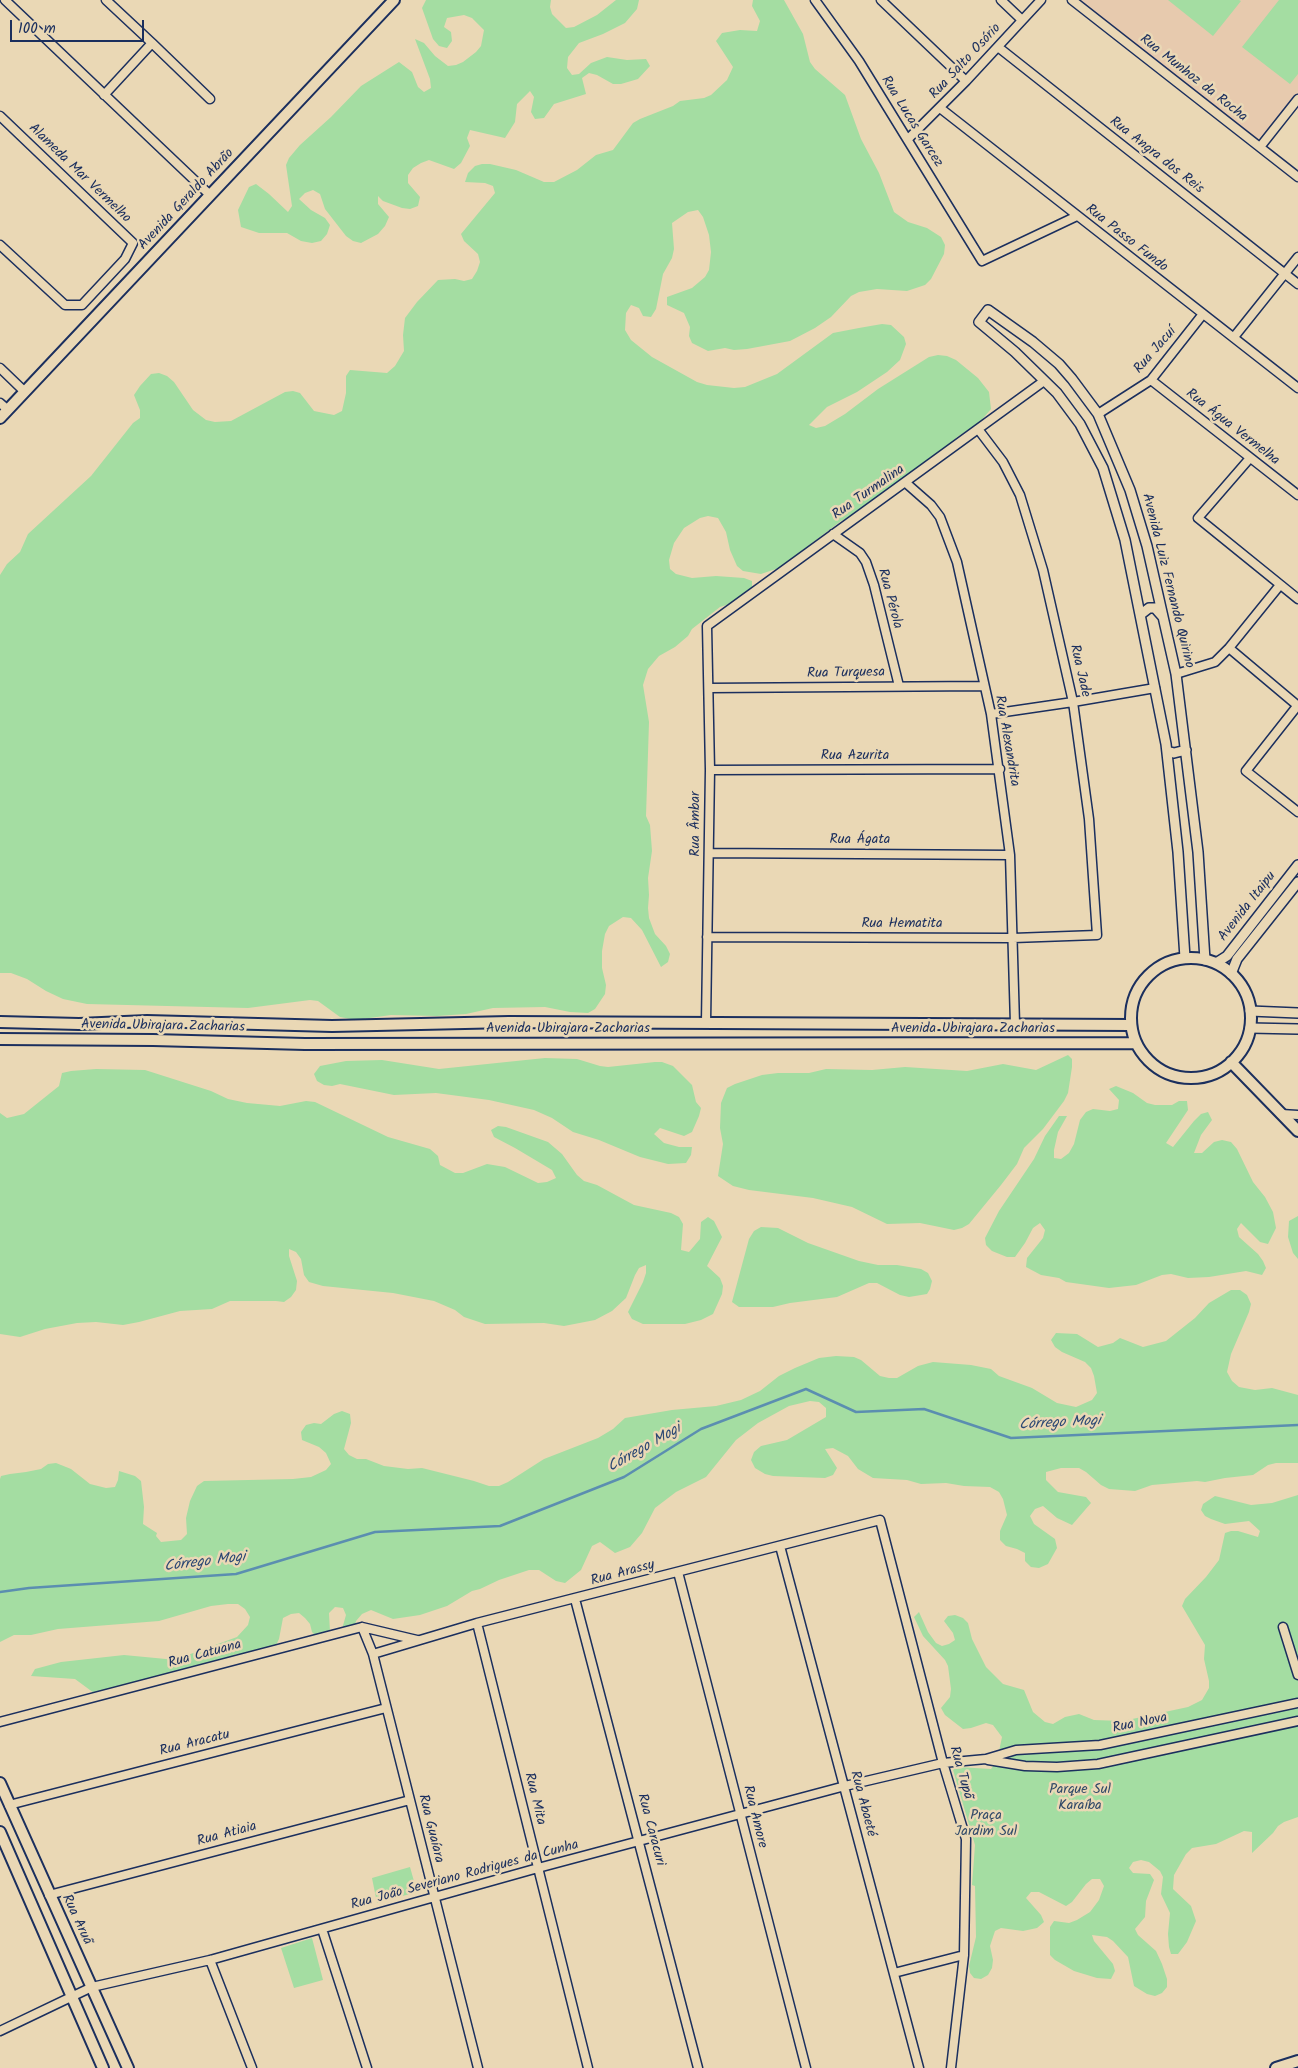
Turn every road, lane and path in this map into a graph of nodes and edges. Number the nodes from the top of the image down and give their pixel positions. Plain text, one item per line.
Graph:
1 (5, 0) edge
2 (106, 0) edge
3 (394, 0) edge
4 (815, 0) edge
5 (881, 0) edge
6 (1001, 0) edge
7 (1041, 0) edge
8 (1072, 0) edge
9 (1022, 20) junction
10 (152, 43) junction
11 (998, 47) junction
12 (966, 81) junction
13 (104, 95) junction
14 (210, 99) dead end
15 (1298, 99) edge
16 (940, 108) junction
17 (0, 116) edge
18 (908, 139) junction
19 (1260, 147) junction
20 (1298, 177) edge
21 (210, 196) junction
22 (1077, 216) junction
23 (0, 245) edge
24 (1298, 257) edge
25 (1285, 274) junction
26 (1298, 284) edge
27 (1203, 314) junction
28 (1234, 337) junction
29 (0, 368) edge
30 (1151, 380) junction
31 (1044, 381) junction
32 (1298, 388) edge
33 (25, 392) junction
34 (4, 406) edge
35 (1098, 414) junction
36 (0, 418) edge
37 (978, 429) junction
38 (1250, 458) junction
39 (906, 483) junction
40 (1298, 496) edge
41 (833, 534) junction
42 (1280, 585) junction
43 (1298, 599) edge
44 (1140, 615) junction
45 (1163, 617) junction
46 (707, 626) joint
47 (1229, 648) junction
48 (1176, 674) junction
49 (898, 686) junction
50 (984, 686) junction
51 (709, 688) junction
52 (1155, 688) junction
53 (1074, 702) junction
54 (1298, 705) edge
55 (991, 714) junction
56 (1186, 750) junction
57 (1167, 751) junction
58 (710, 770) junction
59 (1000, 770) junction
60 (1298, 812) edge
61 (710, 853) junction
62 (1010, 855) junction
63 (1298, 865) edge
64 (1298, 882) edge
65 (1097, 935) joint
66 (707, 937) junction
67 (1013, 938) junction
68 (1185, 958) junction
69 (1205, 960) junction
70 (1216, 963) junction
71 (1231, 974) junction
72 (1250, 1011) junction
73 (1298, 1013) edge
74 (0, 1022) edge
75 (706, 1022) junction
76 (1014, 1024) junction
77 (1131, 1024) junction
78 (1250, 1028) junction
79 (1298, 1029) edge
80 (0, 1039) edge
81 (1136, 1043) junction
82 (1231, 1062) junction
83 (1281, 1114) junction
84 (1298, 1115) edge
85 (1298, 1131) edge
86 (880, 1520) joint
87 (780, 1546) junction
88 (678, 1572) junction
89 (575, 1599) junction
90 (477, 1623) junction
91 (362, 1627) junction
92 (1283, 1627) dead end
93 (417, 1640) junction
94 (373, 1654) junction
95 (1298, 1675) edge
96 (1298, 1703) edge
97 (386, 1708) junction
98 (1298, 1721) edge
99 (0, 1722) edge
100 (986, 1760) junction
101 (943, 1763) junction
102 (0, 1783) edge
103 (845, 1786) junction
104 (410, 1800) junction
105 (9, 1805) junction
106 (741, 1814) junction
107 (0, 1832) edge
108 (640, 1842) junction
109 (29, 1850) junction
110 (12, 1857) junction
111 (538, 1868) junction
112 (49, 1895) junction
113 (435, 1897) junction
114 (322, 1929) junction
115 (964, 1955) junction
116 (210, 1960) junction
117 (894, 1973) junction
118 (92, 1987) junction
119 (71, 1997) junction
120 (0, 2031) edge
121 (1298, 2061) edge
122 (103, 2068) edge
123 (128, 2068) edge
124 (252, 2068) edge
125 (368, 2068) edge
126 (478, 2068) edge
127 (588, 2068) edge
128 (698, 2068) edge
129 (806, 2068) edge
130 (919, 2068) edge
131 (951, 2068) edge
132 (1276, 2068) edge

1 - 13 street
2 - 10 street
3 - 21 main road, Avenida Geraldo Abrão
4 - 18 street, Rua Lucas Garcez
5 - 12 street
6 - 9 street
7 - 9 street, Rua Salto Osório
8 - 19 street, Rua Munhoz da Rocha
9 - 11 street, Rua Salto Osório
10 - 13 street
10 - 14 street
11 - 12 street, Rua Salto Osório
11 - 25 street, Rua Angra dos Reis
12 - 16 street, Rua Salto Osório
13 - 21 street
15 - 19 street
16 - 18 street, Rua Salto Osório
16 - 22 street, Rua Passo Fundo
17 - 23 street, Alameda Mar Vermelho
18 - 22 street, Rua Lucas Garcez
19 - 20 street, Rua Munhoz da Rocha
21 - 33 main road, Avenida Geraldo Abrão
22 - 27 street, Rua Passo Fundo
24 - 25 street
25 - 26 street, Rua Angra dos Reis
25 - 28 street
27 - 28 street, Rua Passo Fundo
27 - 30 street, Rua Jacuí
28 - 32 street, Rua Passo Fundo
29 - 33 street
30 - 35 street, Rua Jacuí
30 - 38 street, Rua Água Vermelha
31 - 35 street, Avenida Luiz Fernando Quirino
31 - 37 street, Rua Turmalina
31 - 44 street, Avenida Luiz Fernando Quirino
33 - 34 main road, Avenida Geraldo Abrão
34 - 36 main road, Avenida Geraldo Abrão
35 - 45 street, Avenida Luiz Fernando Quirino
37 - 39 street, Rua Turmalina
37 - 53 street, Rua Jade
38 - 40 street, Rua Água Vermelha
38 - 42 street
39 - 41 street, Rua Turmalina
39 - 50 street, Rua Alexandrita
41 - 46 street, Rua Turmalina
41 - 49 street, Rua Pérola
42 - 43 street
42 - 47 street
44 - 45 street
44 - 52 street, Avenida Luiz Fernando Quirino
45 - 48 street, Avenida Luiz Fernando Quirino
46 - 51 street, Rua Âmbar
47 - 48 street
47 - 54 street
48 - 56 street, Avenida Luiz Fernando Quirino
49 - 50 street, Rua Turquesa
49 - 51 street, Rua Turquesa
50 - 55 street, Rua Alexandrita
51 - 58 street, Rua Âmbar
52 - 53 street
52 - 57 street, Avenida Luiz Fernando Quirino
53 - 55 street
53 - 65 street, Rua Jade
54 - 60 street
55 - 59 street, Rua Alexandrita
56 - 57 street
56 - 69 street, Avenida Luiz Fernando Quirino
57 - 68 street, Avenida Luiz Fernando Quirino
58 - 59 street, Rua Azurita
58 - 61 street, Rua Âmbar
59 - 62 street, Rua Alexandrita
61 - 62 street, Rua Ágata
61 - 66 street, Rua Âmbar
62 - 67 street, Rua Alexandrita
63 - 70 street, Avenida Itaipu
64 - 71 street, Avenida Itaipu
65 - 67 street, Rua Hematita
66 - 67 street, Rua Hematita
66 - 75 street, Rua Âmbar
67 - 76 street, Rua Alexandrita
68 - 69 main road
68 - 77 main road
69 - 70 main road
70 - 71 main road
71 - 72 main road
72 - 73 street
72 - 78 main road
74 - 75 main road, Avenida Ubirajara Zacharias
75 - 76 main road, Avenida Ubirajara Zacharias
76 - 77 main road, Avenida Ubirajara Zacharias
77 - 81 main road
78 - 79 street
78 - 82 main road
80 - 81 main road, Avenida Ubirajara Zacharias
81 - 82 main road
82 - 83 main road
83 - 84 street
83 - 85 main road
86 - 87 street, Rua Arassy
86 - 101 street, Rua Tupã
87 - 88 street, Rua Arassy
87 - 103 street, Rua Abaeté
88 - 89 street, Rua Arassy
88 - 106 street, Rua Amore
89 - 90 street, Rua Arassy
89 - 108 street, Rua Caracuri
90 - 93 street, Rua Arassy
90 - 111 street, Rua Mita
91 - 93 street, Rua Catuana
91 - 94 street, Rua Guaíara
91 - 99 street, Rua Catuana
92 - 95 street
93 - 94 street, Rua Arassy
94 - 97 street, Rua Guaíara
96 - 100 street, Rua Nova
97 - 104 street, Rua Guaíara
97 - 105 street, Rua Aracatu
98 - 100 street, Rua Nova
100 - 101 street, Rua Nova
101 - 103 street, Rua João Severiano Rodrigues da Cunha
101 - 115 street, Rua Tupã
102 - 105 main road, Rua Aruã
103 - 106 street, Rua João Severiano Rodrigues da Cunha
103 - 117 street, Rua Abaeté
104 - 112 street, Rua Atiaia
104 - 113 street, Rua Guaíara
105 - 109 main road, Rua Aruã
106 - 108 street, Rua João Severiano Rodrigues da Cunha
106 - 129 street, Rua Amore
107 - 110 main road
108 - 111 street, Rua João Severiano Rodrigues da Cunha
108 - 128 street, Rua Caracuri
109 - 110 main road
109 - 112 main road, Rua Aruã
110 - 119 main road
111 - 113 street, Rua João Severiano Rodrigues da Cunha
111 - 127 street, Rua Mita
112 - 118 main road, Rua Aruã
113 - 114 street, Rua João Severiano Rodrigues da Cunha
113 - 126 street, Rua Guaíara
114 - 116 street, Rua João Severiano Rodrigues da Cunha
114 - 125 street
115 - 117 street
115 - 131 street, Rua Tupã
116 - 118 street, Rua João Severiano Rodrigues da Cunha
116 - 124 street
117 - 130 street, Rua Abaeté
118 - 119 street, Rua João Severiano Rodrigues da Cunha
118 - 123 main road, Rua Aruã
119 - 120 street, Rua João Severiano Rodrigues da Cunha
119 - 122 main road
121 - 132 main road

